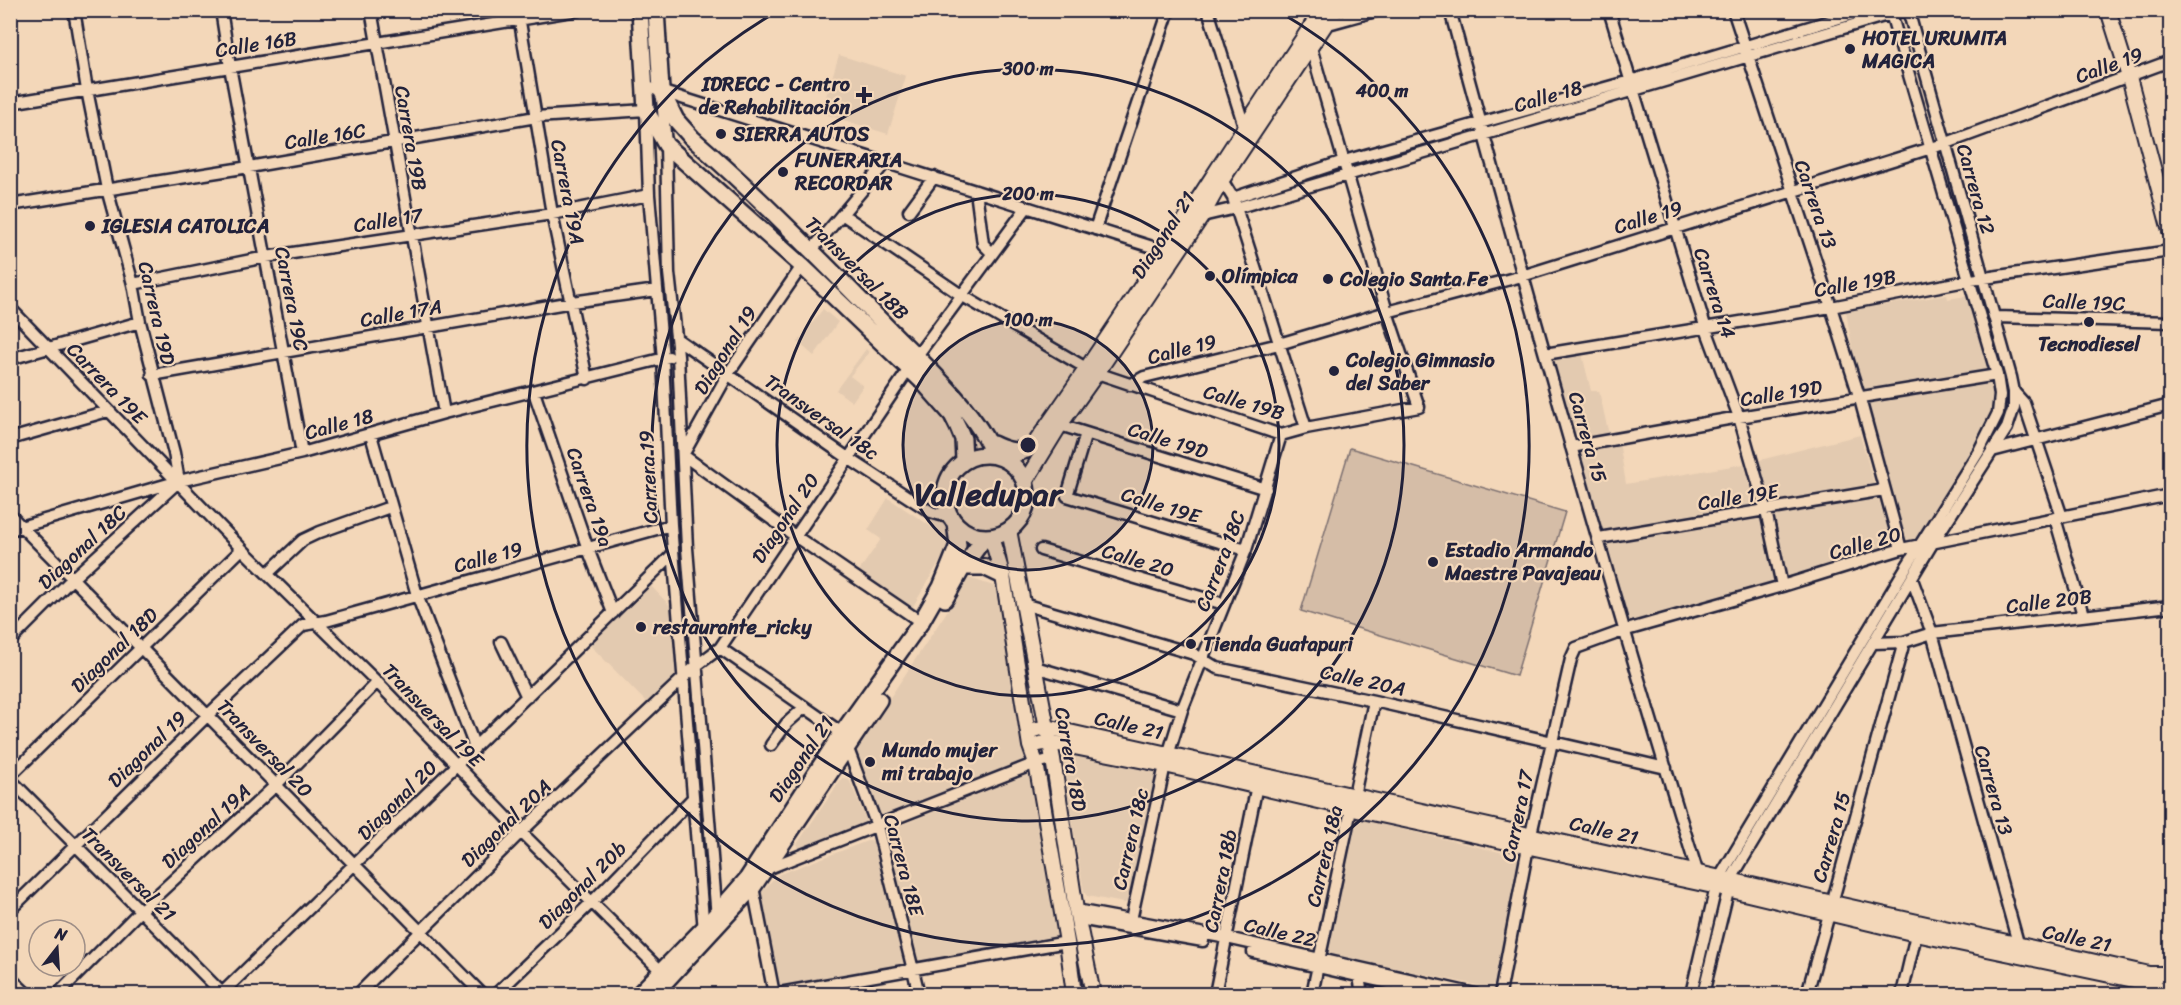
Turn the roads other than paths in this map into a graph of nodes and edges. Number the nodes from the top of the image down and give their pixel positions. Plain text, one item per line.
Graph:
1 (74, 10) edge
2 (221, 10) edge
3 (371, 10) edge
4 (578, 10) edge
5 (640, 10) edge
6 (656, 10) edge
7 (1169, 10) edge
8 (1208, 10) edge
9 (1379, 10) edge
10 (1450, 10) edge
11 (1609, 10) edge
12 (1733, 10) edge
13 (1866, 10) edge
14 (1906, 10) edge
15 (2108, 10) edge
16 (2118, 10) edge
17 (1891, 12) edge
18 (519, 16) edge
19 (1321, 22) edge
20 (376, 43) junction
21 (1745, 52) junction
22 (2170, 61) edge
23 (230, 67) junction
24 (2133, 75) junction
25 (644, 86) junction
26 (1633, 86) junction
27 (87, 90) junction
28 (661, 90) junction
29 (10, 103) edge
30 (646, 110) junction
31 (536, 117) junction
32 (1244, 126) junction
33 (1482, 128) junction
34 (393, 143) junction
35 (1944, 144) junction
36 (666, 145) junction
37 (1932, 148) junction
38 (1344, 161) junction
39 (886, 162) junction
40 (249, 167) junction
41 (1347, 174) junction
42 (934, 177) junction
43 (1222, 180) junction
44 (107, 189) junction
45 (976, 191) junction
46 (1793, 191) junction
47 (650, 195) junction
48 (2170, 197) edge
49 (1234, 203) junction
50 (10, 205) edge
51 (1027, 207) junction
52 (909, 211) dead end
53 (552, 213) junction
54 (842, 214) junction
55 (1202, 216) junction
56 (1675, 227) junction
57 (1095, 229) junction
58 (2170, 231) edge
59 (411, 234) junction
60 (811, 251) junction
61 (1165, 251) junction
62 (2170, 251) edge
63 (992, 253) junction
64 (266, 257) junction
65 (802, 266) junction
66 (1522, 276) junction
67 (1977, 279) junction
68 (133, 284) junction
69 (657, 290) junction
70 (961, 295) junction
71 (572, 302) junction
72 (1831, 307) junction
73 (10, 308) edge
74 (1387, 312) junction
75 (1996, 317) junction
76 (140, 322) junction
77 (2170, 322) edge
78 (1705, 326) junction
79 (428, 327) junction
80 (677, 339) junction
81 (1279, 344) junction
82 (49, 349) junction
83 (283, 352) junction
84 (1545, 354) junction
85 (678, 355) junction
86 (663, 359) junction
87 (10, 360) edge
88 (913, 363) junction
89 (1092, 371) junction
90 (728, 374) junction
91 (152, 375) junction
92 (1997, 375) junction
93 (587, 379) junction
94 (1130, 385) junction
95 (534, 392) junction
96 (2014, 392) junction
97 (1860, 399) junction
98 (2170, 405) edge
99 (108, 411) junction
100 (444, 413) junction
101 (1739, 417) junction
102 (1060, 425) junction
103 (1306, 428) junction
104 (1086, 433) junction
105 (371, 435) junction
106 (983, 435) junction
107 (1281, 435) junction
108 (10, 439) edge
109 (2037, 440) junction
110 (1571, 447) junction
111 (1028, 450) junction
112 (1992, 451) junction
113 (302, 453) junction
114 (683, 455) junction
115 (998, 456) junction
116 (848, 458) junction
117 (964, 460) junction
118 (179, 481) junction
119 (1025, 482) junction
120 (1266, 489) junction
121 (1884, 490) junction
122 (2170, 495) edge
123 (390, 507) junction
124 (1766, 511) junction
125 (10, 515) edge
126 (2059, 518) junction
127 (953, 521) junction
128 (671, 525) junction
129 (22, 527) junction
130 (10, 530) edge
131 (1009, 530) junction
132 (795, 536) junction
133 (988, 537) junction
134 (1599, 538) junction
135 (1932, 544) junction
136 (1919, 546) junction
137 (243, 549) junction
138 (588, 549) junction
139 (1901, 549) junction
140 (1041, 550) dead end
141 (1246, 550) junction
142 (673, 554) junction
143 (963, 567) junction
144 (268, 573) junction
145 (1003, 576) junction
146 (73, 578) junction
147 (1912, 579) junction
148 (1782, 586) junction
149 (417, 595) junction
150 (1023, 604) junction
151 (1224, 604) junction
152 (2170, 606) edge
153 (613, 613) junction
154 (2083, 615) junction
155 (921, 622) junction
156 (315, 623) junction
157 (1623, 631) junction
158 (1932, 633) junction
159 (10, 641) edge
160 (501, 642) dead end
161 (1904, 642) junction
162 (1873, 643) junction
163 (141, 648) junction
164 (720, 648) junction
165 (1576, 648) joint
166 (1201, 659) junction
167 (696, 666) junction
168 (1035, 667) junction
169 (682, 679) junction
170 (376, 682) junction
171 (527, 697) junction
172 (1374, 701) junction
173 (805, 707) junction
174 (1182, 710) junction
175 (207, 715) junction
176 (1047, 727) junction
177 (1028, 730) junction
178 (844, 740) junction
179 (1050, 742) junction
180 (1552, 742) junction
181 (771, 745) dead end
182 (1030, 746) junction
183 (474, 749) junction
184 (1053, 759) junction
185 (1167, 760) junction
186 (1036, 763) junction
187 (457, 766) junction
188 (1666, 768) junction
189 (10, 778) edge
190 (1258, 780) junction
191 (276, 785) junction
192 (692, 799) junction
193 (1354, 802) junction
194 (877, 826) junction
195 (521, 832) junction
196 (1530, 841) junction
197 (75, 845) junction
198 (780, 848) junction
199 (791, 860) junction
200 (355, 866) junction
201 (766, 869) junction
202 (1697, 871) junction
203 (750, 883) junction
204 (1724, 883) junction
205 (592, 902) junction
206 (1830, 909) junction
207 (10, 910) edge
208 (140, 911) junction
209 (1078, 914) junction
210 (1131, 920) junction
211 (711, 927) junction
212 (1917, 929) junction
213 (421, 932) junction
214 (1067, 942) junction
215 (1226, 942) junction
216 (2021, 951) junction
217 (1318, 963) junction
218 (913, 969) junction
219 (662, 972) junction
220 (2170, 974) edge
221 (1359, 976) junction
222 (10, 978) edge
223 (2170, 993) edge
224 (27, 994) edge
225 (58, 994) edge
226 (222, 994) edge
227 (358, 994) edge
228 (482, 994) edge
229 (496, 994) edge
230 (639, 994) edge
231 (654, 994) edge
232 (774, 994) edge
233 (919, 994) edge
234 (1074, 994) edge
235 (1093, 994) edge
236 (1215, 994) edge
237 (1312, 994) edge
238 (1362, 994) edge
239 (1436, 994) edge
240 (1475, 994) edge
241 (1500, 994) edge
242 (1691, 994) edge
243 (1702, 994) edge
244 (1807, 994) edge
245 (1902, 994) edge

1 - 27 street, Carrera 19D
2 - 23 street, Carrera 19C
3 - 20 street, Carrera 19B
4 - 18 street, Calle 16B
5 - 25 highway, Carrera 19
6 - 28 highway, Carrera 19
7 - 57 street
8 - 32 street
9 - 19 street
10 - 33 street, Carrera 15
11 - 26 street, Carrera 14
12 - 21 street, Carrera 13
13 - 21 street, Calle 18
14 - 17 street, Calle 18
14 - 35 street, Carrera 12
15 - 24 main road
16 - 24 main road
17 - 21 street, Calle 18
17 - 37 street, Carrera 12
18 - 20 street, Calle 16B
18 - 31 street, Carrera 19A
19 - 32 main road, Diagonal 21
19 - 38 street
19 - 43 main road, Diagonal 21
20 - 23 street, Calle 16B
20 - 34 street, Carrera 19B
21 - 26 street, Calle 18
21 - 46 street, Carrera 13
22 - 24 street, Calle 19
23 - 27 street, Calle 16B
23 - 40 street, Carrera 19C
24 - 35 street, Calle 19
24 - 48 main road
24 - 58 main road
25 - 28 street
25 - 30 highway, Carrera 19
26 - 33 street, Calle 18
26 - 56 street, Carrera 14
27 - 29 street, Calle 16B
27 - 44 street, Carrera 19D
28 - 36 street, Carrera 19
28 - 39 street
28 - 60 highway, Transversal 18B
30 - 31 street, Calle 16C
30 - 36 highway, Transversal 18B
30 - 47 street, Carrera 19
31 - 34 street, Calle 16C
31 - 53 street, Carrera 19A
32 - 61 main road, Diagonal 21
33 - 38 street, Calle 18
33 - 41 street, Calle 18
33 - 66 street, Carrera 15
34 - 40 street, Calle 16C
34 - 59 street, Carrera 19B
35 - 37 street, Calle 19
35 - 67 street, Carrera 12
36 - 65 highway, Transversal 18B
36 - 80 street, Carrera 19
37 - 46 street, Calle 19
37 - 67 street, Carrera 12
38 - 41 street
38 - 49 street, Calle 18
39 - 42 street
39 - 54 street
40 - 44 street, Calle 16C
40 - 64 street, Carrera 19C
41 - 49 street, Calle 18
41 - 74 street
42 - 45 street
42 - 52 street
43 - 49 street
43 - 55 main road, Diagonal 21
44 - 50 street, Calle 16C
44 - 68 street, Carrera 19D
45 - 51 street
45 - 63 street
46 - 56 street, Calle 19
46 - 72 street, Carrera 13
47 - 53 street, Calle 17
47 - 69 street, Carrera 19
49 - 55 street, Calle 18
49 - 81 street
51 - 57 street
51 - 63 street, Diagonal 20
53 - 59 street, Calle 17
53 - 71 street, Carrera 19A
54 - 60 street
54 - 70 street, Calle 19B
55 - 89 main road, Diagonal 21
56 - 66 street, Calle 19
56 - 78 street, Carrera 14
57 - 61 street
59 - 64 street, Calle 17
59 - 79 street, Carrera 19B
60 - 88 highway, Transversal 18B
61 - 89 main road, Diagonal 21
62 - 67 street, Calle 19B
63 - 70 street, Diagonal 20
64 - 68 street, Calle 17
64 - 83 street, Carrera 19C
65 - 88 highway, Transversal 18B
65 - 90 street, Diagonal 19
66 - 74 street, Calle 19
66 - 84 street, Carrera 15
67 - 72 street, Calle 19B
67 - 75 street, Carrera 12
67 - 92 street, Carrera 12
68 - 76 street, Carrera 19D
69 - 71 street, Calle 17A
69 - 86 street, Carrera 19
70 - 88 street, Diagonal 20
70 - 89 street, Calle 19B
71 - 79 street, Calle 17A
71 - 93 street, Carrera 19A
72 - 78 street, Calle 19B
72 - 97 street, Carrera 13
73 - 82 street, Carrera 19E
74 - 81 street, Calle 19
74 - 103 street, Calle 19B
75 - 77 street, Calle 19C
75 - 96 street, Carrera 12
76 - 82 street
76 - 91 street, Carrera 19D
78 - 84 street, Calle 19B
78 - 101 street, Carrera 14
79 - 83 street, Calle 17A
79 - 100 street, Carrera 19B
80 - 85 street, Carrera 19
80 - 90 street, Transversal 18c
81 - 94 street, Calle 19
81 - 103 street
82 - 87 street
82 - 99 street, Carrera 19E
83 - 91 street, Calle 17A
83 - 113 street, Carrera 19C
84 - 110 street, Carrera 15
85 - 86 street, Calle 18
85 - 114 street, Carrera 19
86 - 93 street, Calle 18
86 - 128 street, Carrera 19
88 - 106 highway, Transversal 18B
88 - 116 street, Diagonal 20
88 - 117 highway, Transversal 18B
89 - 94 street, Calle 19B
89 - 102 main road, Diagonal 21
89 - 111 main road, Diagonal 21
90 - 114 street, Diagonal 19
90 - 116 street, Transversal 18c
91 - 118 street, Carrera 19D
92 - 97 street, Calle 19D
92 - 136 street, Carrera 12
93 - 95 street, Calle 18
94 - 107 street, Calle 19B
95 - 100 street, Calle 18
95 - 138 street, Carrera 19a
96 - 109 street
96 - 112 street
97 - 101 street, Calle 19D
97 - 121 street, Carrera 13
98 - 109 street
99 - 108 street
99 - 118 street, Carrera 19E
100 - 105 street, Calle 18
101 - 110 street, Calle 19D
101 - 124 street, Carrera 14
102 - 104 street, Calle 19D
102 - 119 main road, Diagonal 21
103 - 107 street, Calle 19B
104 - 120 street, Calle 19D
104 - 141 street, Calle 19E
105 - 113 street, Calle 18
105 - 123 street
106 - 111 highway
106 - 115 highway, Transversal 18B
107 - 120 street, Carrera 18C
109 - 112 street
109 - 126 street
110 - 134 street, Carrera 15
111 - 115 main road
112 - 135 street
113 - 118 street, Calle 18
114 - 132 street
114 - 167 street, Carrera 19
115 - 117 highway
115 - 119 highway
116 - 127 street, Transversal 18c
116 - 132 street, Diagonal 20
117 - 127 highway
118 - 129 street, Calle 18
118 - 137 street, Transversal 19E
118 - 146 street, Diagonal 18C
119 - 131 highway
120 - 141 street, Carrera 18C
121 - 124 street, Calle 19E
121 - 139 street, Carrera 13
122 - 126 street, Calle 20
123 - 144 street
123 - 149 street
124 - 134 street, Calle 19E
124 - 148 street, Carrera 14
125 - 129 street, Transversal 20
126 - 135 street, Calle 20
126 - 154 street
127 - 133 highway
127 - 155 highway, Diagonal 21
128 - 138 street, Calle 19
128 - 142 street, Carrera 19
129 - 130 street, Calle 18
129 - 146 street, Transversal 20
131 - 133 highway
131 - 150 main road, Carrera 18D
132 - 155 street
132 - 164 street, Diagonal 20
133 - 143 highway, Diagonal 21
133 - 145 main road, Carrera 18D
134 - 157 street, Carrera 15
135 - 136 street, Calle 20
135 - 147 street
136 - 139 street, Calle 20
136 - 204 street, Carrera 12
137 - 144 street, Transversal 19E
137 - 163 street, Diagonal 18D
138 - 149 street, Calle 19
138 - 153 street, Carrera 19a
139 - 148 street, Calle 20
140 - 151 street, Calle 20
141 - 151 street, Carrera 18C
142 - 153 street, Diagonal 20
142 - 169 street, Carrera 19
143 - 145 highway
143 - 178 highway, Diagonal 21
144 - 156 street, Transversal 19E
145 - 177 main road, Carrera 18D
146 - 159 street, Diagonal 18C
146 - 163 street, Transversal 20
147 - 158 street, Carrera 13
147 - 162 street
148 - 157 street, Calle 20
149 - 156 street, Calle 19
149 - 183 street
150 - 166 street, Calle 20A
150 - 168 main road, Carrera 18D
151 - 166 street, Carrera 18C
152 - 154 street, Calle 20B
153 - 171 street, Diagonal 20
154 - 158 street, Calle 20B
155 - 178 highway, Diagonal 21
156 - 170 street, Transversal 19E
156 - 175 street, Diagonal 19
157 - 165 street, Calle 20
157 - 188 street, Carrera 15
158 - 161 street, Calle 20B
158 - 216 street, Carrera 13
160 - 171 street
161 - 162 street, Calle 20B
161 - 206 street, Carrera 15
162 - 204 street
163 - 175 street, Transversal 20
163 - 189 street, Diagonal 18D
164 - 167 street, Diagonal 20
164 - 173 street
165 - 180 street, Carrera 17
166 - 172 street, Calle 20A
166 - 174 street, Carrera 18C
167 - 169 street, Diagonal 20
167 - 211 street, Carrera 19
168 - 174 street
168 - 176 main road, Carrera 18D
169 - 192 street, Carrera 19
169 - 195 street, Diagonal 20A
170 - 187 street, Transversal 19E
170 - 191 street, Diagonal 19A
171 - 183 street, Diagonal 20
172 - 180 street, Calle 20A
172 - 193 street, Carrera 18a
173 - 178 street
173 - 181 street
174 - 185 street, Carrera 18C
175 - 191 street, Transversal 20
175 - 197 street, Diagonal 19
176 - 177 main road, Calle 21
176 - 179 main road, Carrera 18D
176 - 185 main road, Calle 21
177 - 182 main road, Carrera 18D
178 - 194 street, Carrera 18E
178 - 198 highway, Diagonal 21
178 - 203 highway, Diagonal 21
179 - 182 main road, Calle 21
179 - 184 main road, Carrera 18D
179 - 185 main road, Calle 21
180 - 188 street, Calle 20A
180 - 196 street, Carrera 17
182 - 186 main road, Carrera 18D
183 - 187 street, Diagonal 20
184 - 186 street
184 - 209 main road, Carrera 18D
185 - 190 main road, Calle 21
185 - 210 street, Carrera 18c
186 - 194 street
186 - 214 main road, Carrera 18D
187 - 195 street, Transversal 19E
187 - 200 street, Diagonal 20
188 - 202 street, Carrera 15
189 - 197 street, Transversal 21
190 - 193 main road, Calle 21
190 - 215 street, Carrera 18b
191 - 200 street, Transversal 20
191 - 208 street, Diagonal 19A
192 - 205 street, Diagonal 20b
192 - 211 street, Carrera 19
193 - 196 main road, Calle 21
193 - 217 street, Carrera 18a
194 - 199 street
194 - 218 street, Carrera 18E
195 - 205 street, Transversal 19E
195 - 213 street, Diagonal 20A
196 - 202 main road, Calle 21
196 - 204 main road, Calle 21
196 - 241 street, Carrera 17
197 - 207 street, Diagonal 19
197 - 208 street, Transversal 21
198 - 199 highway
198 - 201 highway, Diagonal 21
199 - 201 street
200 - 213 street, Transversal 20
200 - 226 street, Diagonal 20
201 - 203 highway, Diagonal 21
202 - 204 main road, Calle 21
203 - 211 highway, Diagonal 21
203 - 232 street
204 - 206 main road, Calle 21
204 - 242 street
204 - 243 street
205 - 219 street, Transversal 19E
205 - 229 street, Diagonal 20b
206 - 212 main road, Calle 21
206 - 244 street, Carrera 15
208 - 225 street, Diagonal 19A
208 - 226 street, Transversal 21
209 - 210 street, Calle 22
209 - 215 street, Calle 22
209 - 235 main road, Carrera 18D
210 - 215 street, Calle 22
211 - 219 highway, Diagonal 21
211 - 231 highway, Diagonal 21
212 - 216 main road, Calle 21
212 - 245 street
213 - 227 street, Diagonal 20A
213 - 228 street, Transversal 20
214 - 218 street
214 - 234 main road, Carrera 18D
215 - 217 street, Calle 22
215 - 236 street, Carrera 18b
216 - 220 main road, Calle 21
216 - 223 main road, Calle 21
217 - 221 street, Calle 22
217 - 237 street, Carrera 18a
217 - 240 street, Calle 22
218 - 232 street
218 - 233 street, Carrera 18E
219 - 230 highway, Diagonal 21
221 - 238 street
221 - 239 street, Calle 22
222 - 224 street

